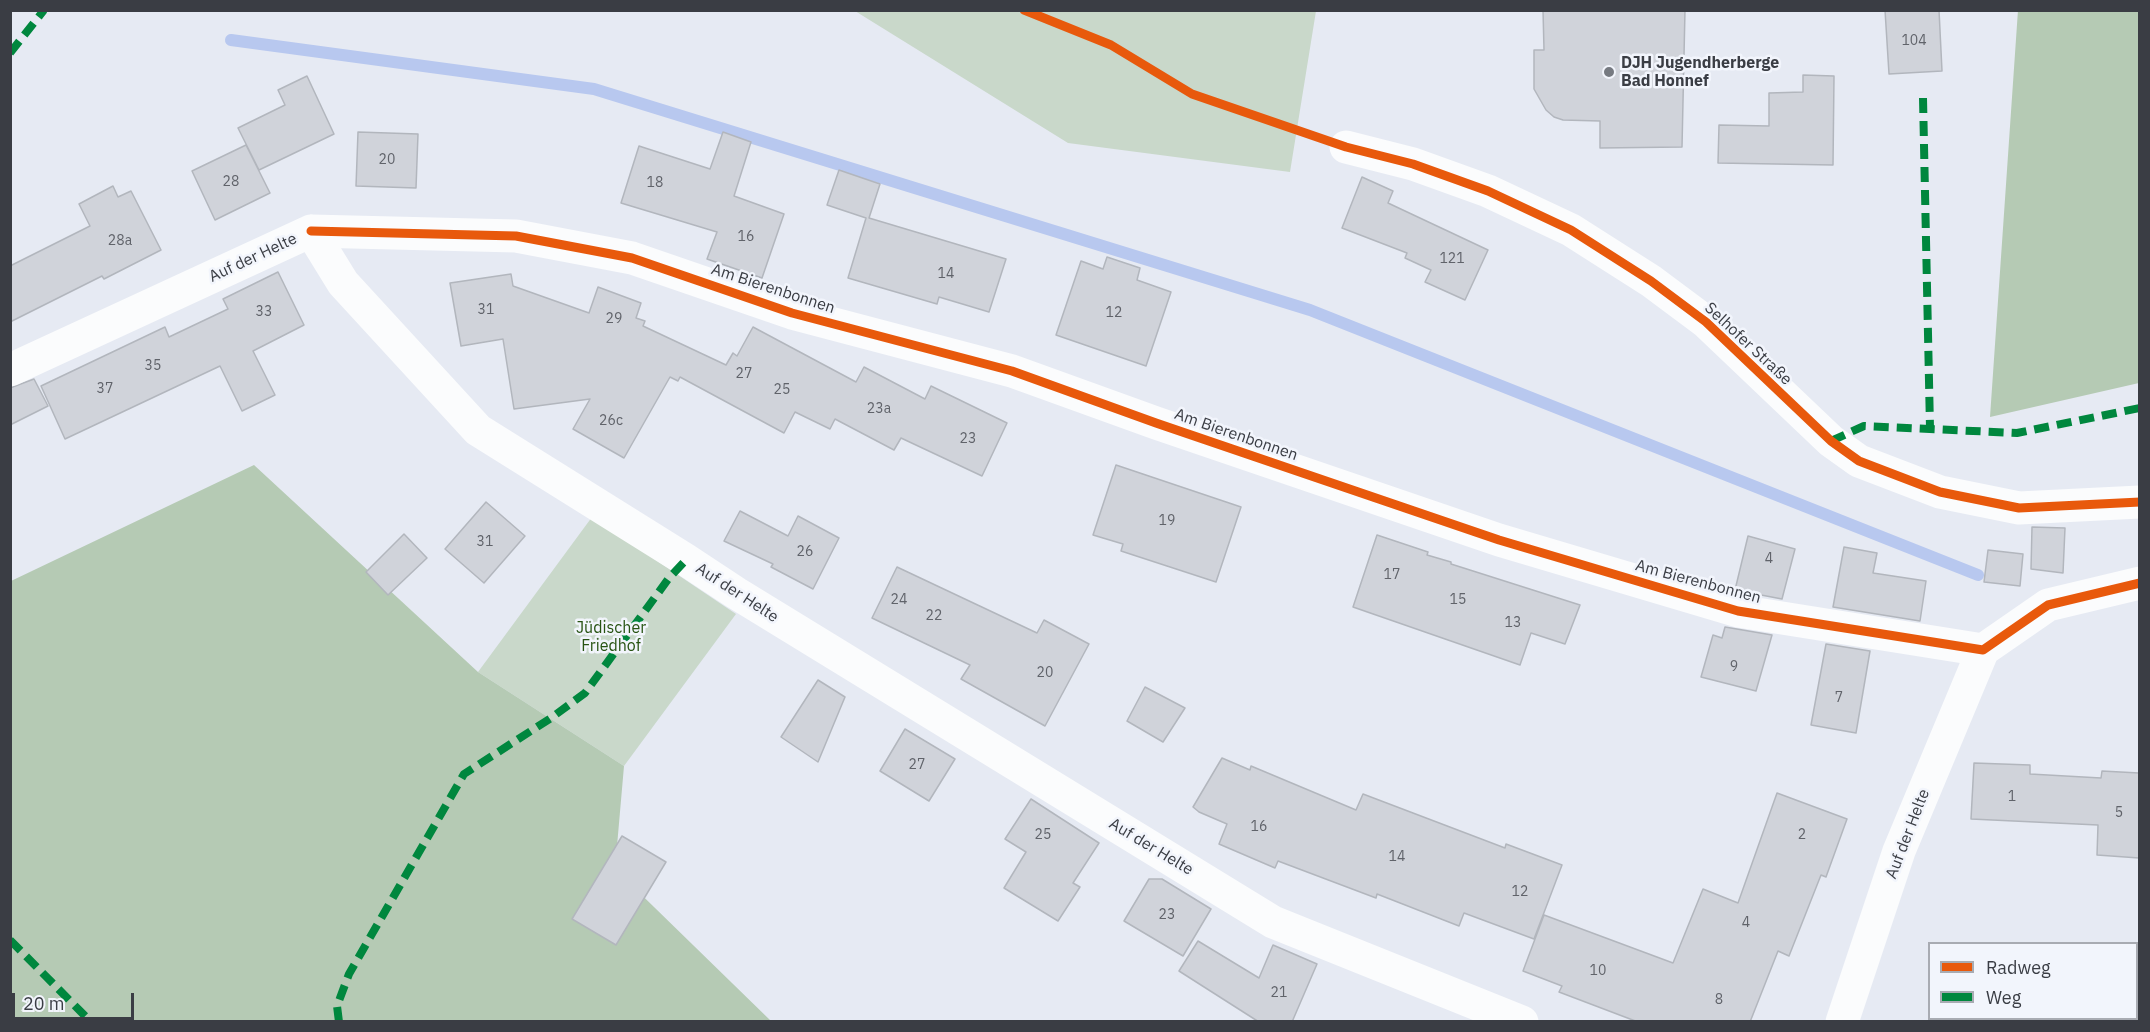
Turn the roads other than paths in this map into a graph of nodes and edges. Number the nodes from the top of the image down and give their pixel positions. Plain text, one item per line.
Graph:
1 (1346, 147) dead end
2 (310, 231) junction
3 (10, 370) edge
4 (2139, 502) edge
5 (2139, 583) edge
6 (1983, 650) junction
7 (1522, 1022) edge
8 (1842, 1022) edge

1 - 4 street, Selhofer Straße
2 - 3 street, Auf der Helte
2 - 6 street, Am Bierenbonnen
2 - 7 street, Auf der Helte
5 - 6 street
6 - 8 street, Auf der Helte

